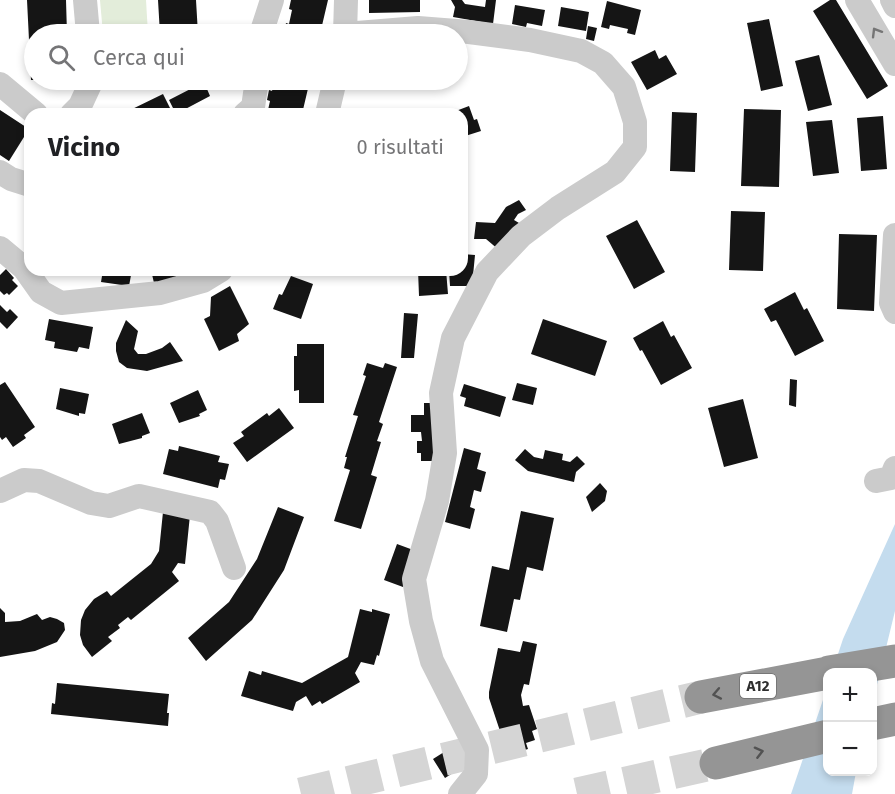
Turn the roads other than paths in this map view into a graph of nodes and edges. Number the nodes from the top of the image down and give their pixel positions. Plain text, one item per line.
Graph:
1 (85, 0) edge
2 (272, 0) edge
3 (346, 0) edge
4 (857, 0) edge
5 (892, 0) edge
6 (895, 6) edge
7 (87, 24) edge
8 (264, 24) edge
9 (345, 24) edge
10 (468, 33) edge
11 (895, 64) edge
12 (0, 84) edge
13 (87, 90) edge
14 (255, 90) edge
15 (333, 90) edge
16 (29, 108) edge
17 (78, 108) edge
18 (252, 108) edge
19 (328, 108) edge
20 (0, 172) edge
21 (24, 183) edge
22 (895, 235) edge
23 (0, 248) edge
24 (24, 268) edge
25 (30, 276) edge
26 (211, 276) edge
27 (895, 312) edge
28 (0, 491) edge
29 (234, 568) dead end
30 (895, 661) edge
31 (854, 668) edge
32 (823, 673) edge
33 (701, 697) tunnel mouth
34 (815, 739) edge
35 (716, 763) tunnel mouth
36 (460, 794) edge

1 - 7 street
2 - 8 street
3 - 9 street
11 -> 4 street
5 - 6 street
10 - 36 street
12 - 16 street
13 - 17 street
14 - 18 street
15 - 19 street
20 - 21 street
22 - 27 street
23 - 24 street
25 - 26 street
28 - 29 street
30 - 31 highway, A12
32 -> 33 highway, A12
35 -> 34 highway

